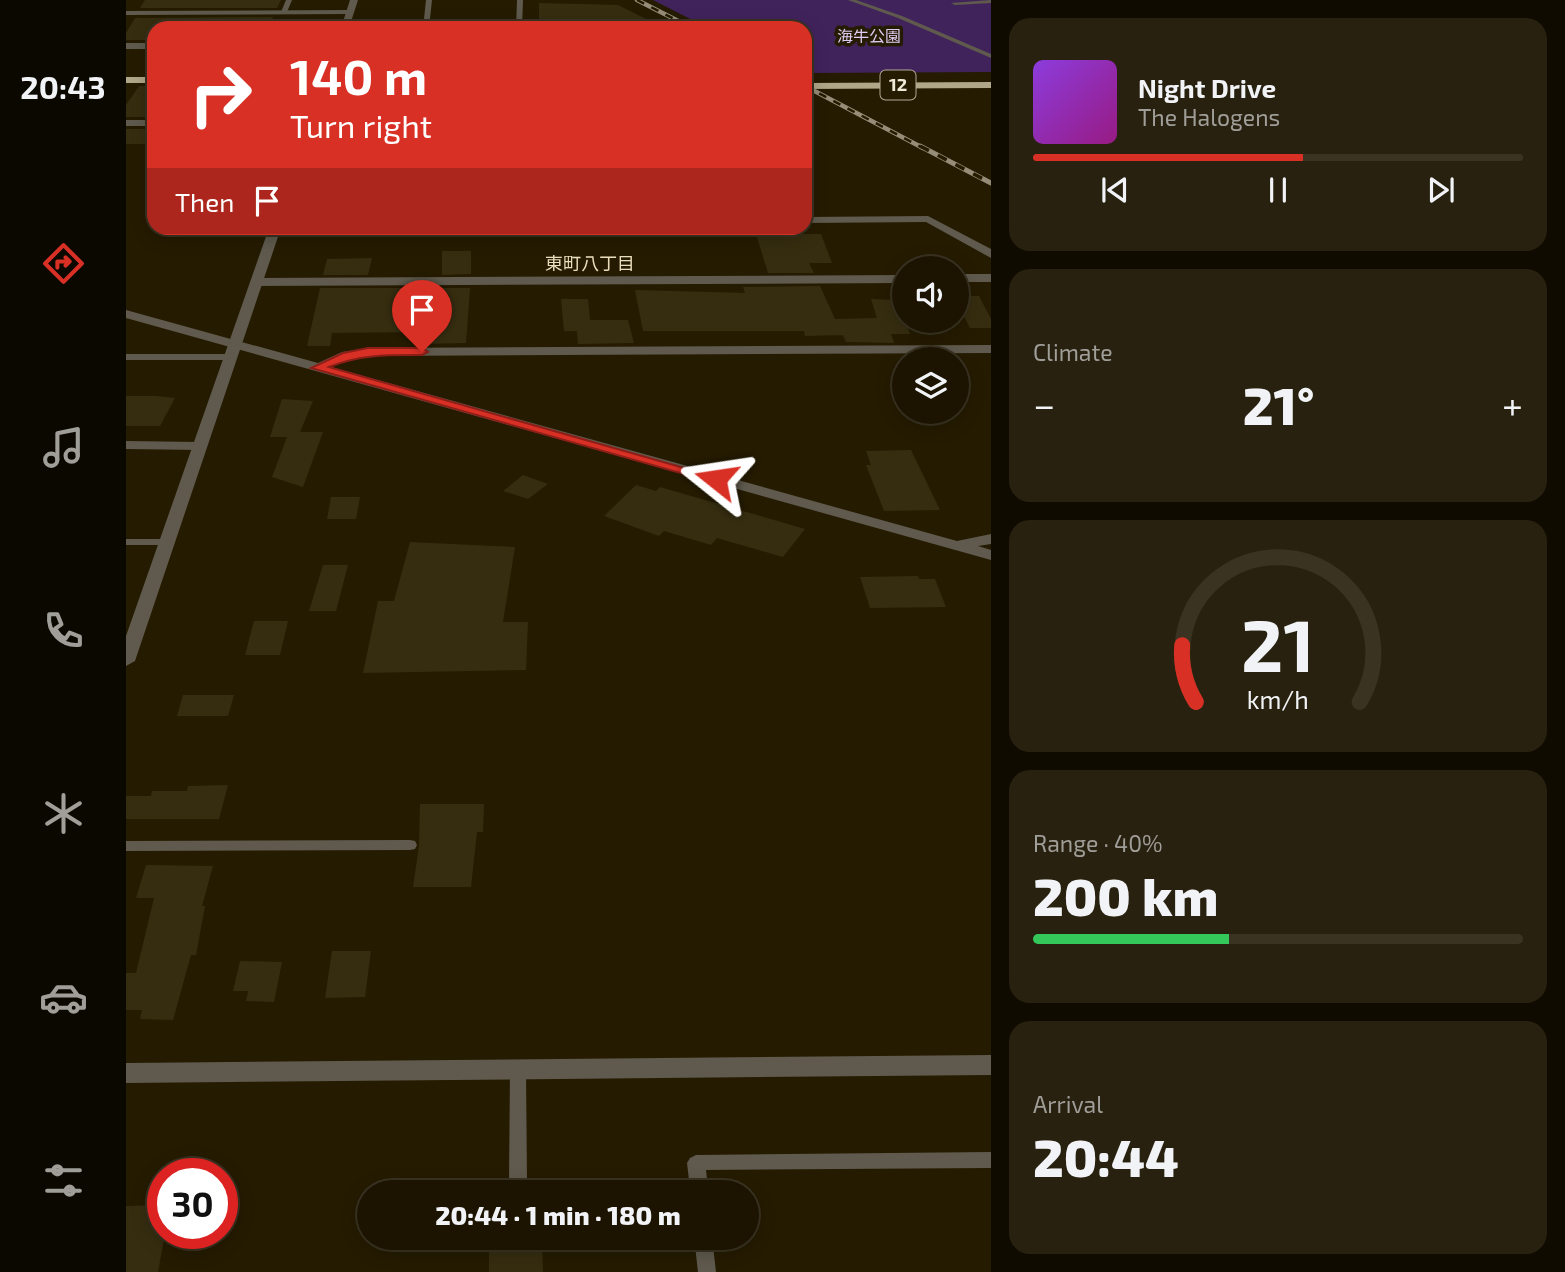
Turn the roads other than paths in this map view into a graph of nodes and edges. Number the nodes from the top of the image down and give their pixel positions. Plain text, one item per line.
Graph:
1 (289, 0) edge
2 (354, 0) edge
3 (429, 0) edge
4 (520, 0) edge
5 (851, 0) edge
6 (991, 1) edge
7 (955, 3) dead end
8 (126, 12) edge
9 (284, 12) junction
10 (349, 12) junction
11 (347, 21) edge
12 (427, 21) edge
13 (519, 21) edge
14 (126, 46) edge
15 (147, 46) edge
16 (991, 56) edge
17 (991, 78) edge
18 (812, 79) edge
19 (126, 80) edge
20 (147, 80) edge
21 (991, 85) edge
22 (812, 86) edge
23 (126, 89) edge
24 (147, 89) edge
25 (126, 123) edge
26 (147, 123) edge
27 (812, 220) edge
28 (273, 235) edge
29 (991, 254) edge
30 (969, 278) edge
31 (991, 278) edge
32 (892, 279) edge
33 (256, 282) junction
34 (126, 314) edge
35 (991, 349) edge
36 (234, 351) junction
37 (126, 357) edge
38 (317, 368) junction
39 (126, 445) edge
40 (200, 446) junction
41 (991, 539) edge
42 (126, 542) edge
43 (166, 542) junction
44 (956, 545) junction
45 (991, 555) edge
46 (126, 661) edge
47 (410, 845) dead end
48 (126, 846) edge
49 (991, 1065) edge
50 (518, 1070) junction
51 (126, 1073) edge
52 (991, 1160) edge
53 (518, 1180) edge
54 (698, 1180) edge
55 (704, 1250) edge
56 (707, 1272) edge

1 - 9 lane
2 - 10 street
3 - 12 lane
4 - 13 lane
5 - 16 lane
6 - 7 street
8 - 9 street
9 - 10 street
10 - 11 street
14 - 15 street
17 - 18 highway, 12
19 - 20 highway
21 - 22 highway, 12
23 - 24 highway
25 - 26 street
27 - 29 street
28 - 33 street
30 - 31 street
32 - 33 street
33 - 36 street
34 - 36 street
35 - 38 street
36 - 37 lane
36 - 38 street
36 - 40 street
38 - 44 street
39 - 40 street
40 - 43 street
41 - 44 street
42 - 43 lane
43 - 46 street
44 - 45 street
47 - 48 lane
49 - 50 street
50 - 51 street
50 - 53 lane
52 - 54 lane
55 - 56 lane

